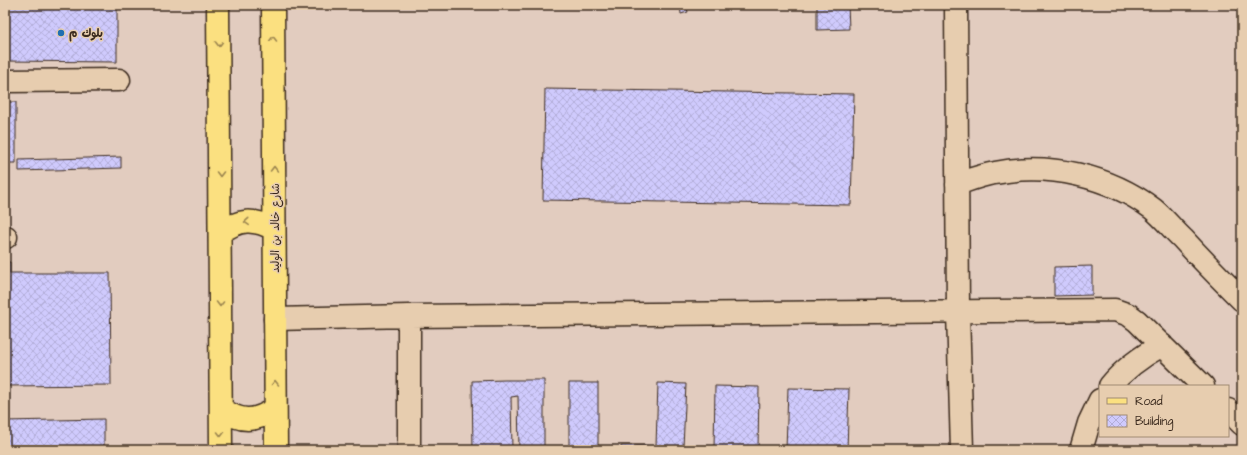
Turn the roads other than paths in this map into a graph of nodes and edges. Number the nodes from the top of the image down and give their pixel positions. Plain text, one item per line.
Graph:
1 (218, 5) edge
2 (273, 5) edge
3 (956, 5) edge
4 (5, 80) edge
5 (120, 80) dead end
6 (957, 184) junction
7 (274, 230) junction
8 (220, 233) junction
9 (1242, 300) edge
10 (958, 312) junction
11 (409, 316) junction
12 (275, 319) junction
13 (1162, 345) junction
14 (1111, 385) edge
15 (1202, 385) edge
16 (1099, 402) edge
17 (221, 408) junction
18 (275, 410) junction
19 (1229, 411) edge
20 (1242, 424) edge
21 (221, 450) edge
22 (276, 450) edge
23 (409, 450) edge
24 (962, 450) edge
25 (1081, 450) edge

1 -> 8 main road
7 -> 2 main road, شارع خالد بن الوليد
3 - 6 lane
4 - 5 lane
6 - 9 lane
6 - 10 lane
7 -> 8 main road
7 - 12 main road, شارع خالد بن الوليد
8 -> 17 main road
10 - 11 lane
10 - 13 lane
10 - 24 lane
11 - 12 lane
11 - 23 lane
18 -> 12 main road, شارع خالد بن الوليد
13 - 14 lane
13 - 15 lane
16 - 25 lane
17 - 18 main road
17 -> 21 main road
18 - 22 main road, شارع خالد بن الوليد
19 - 20 lane

